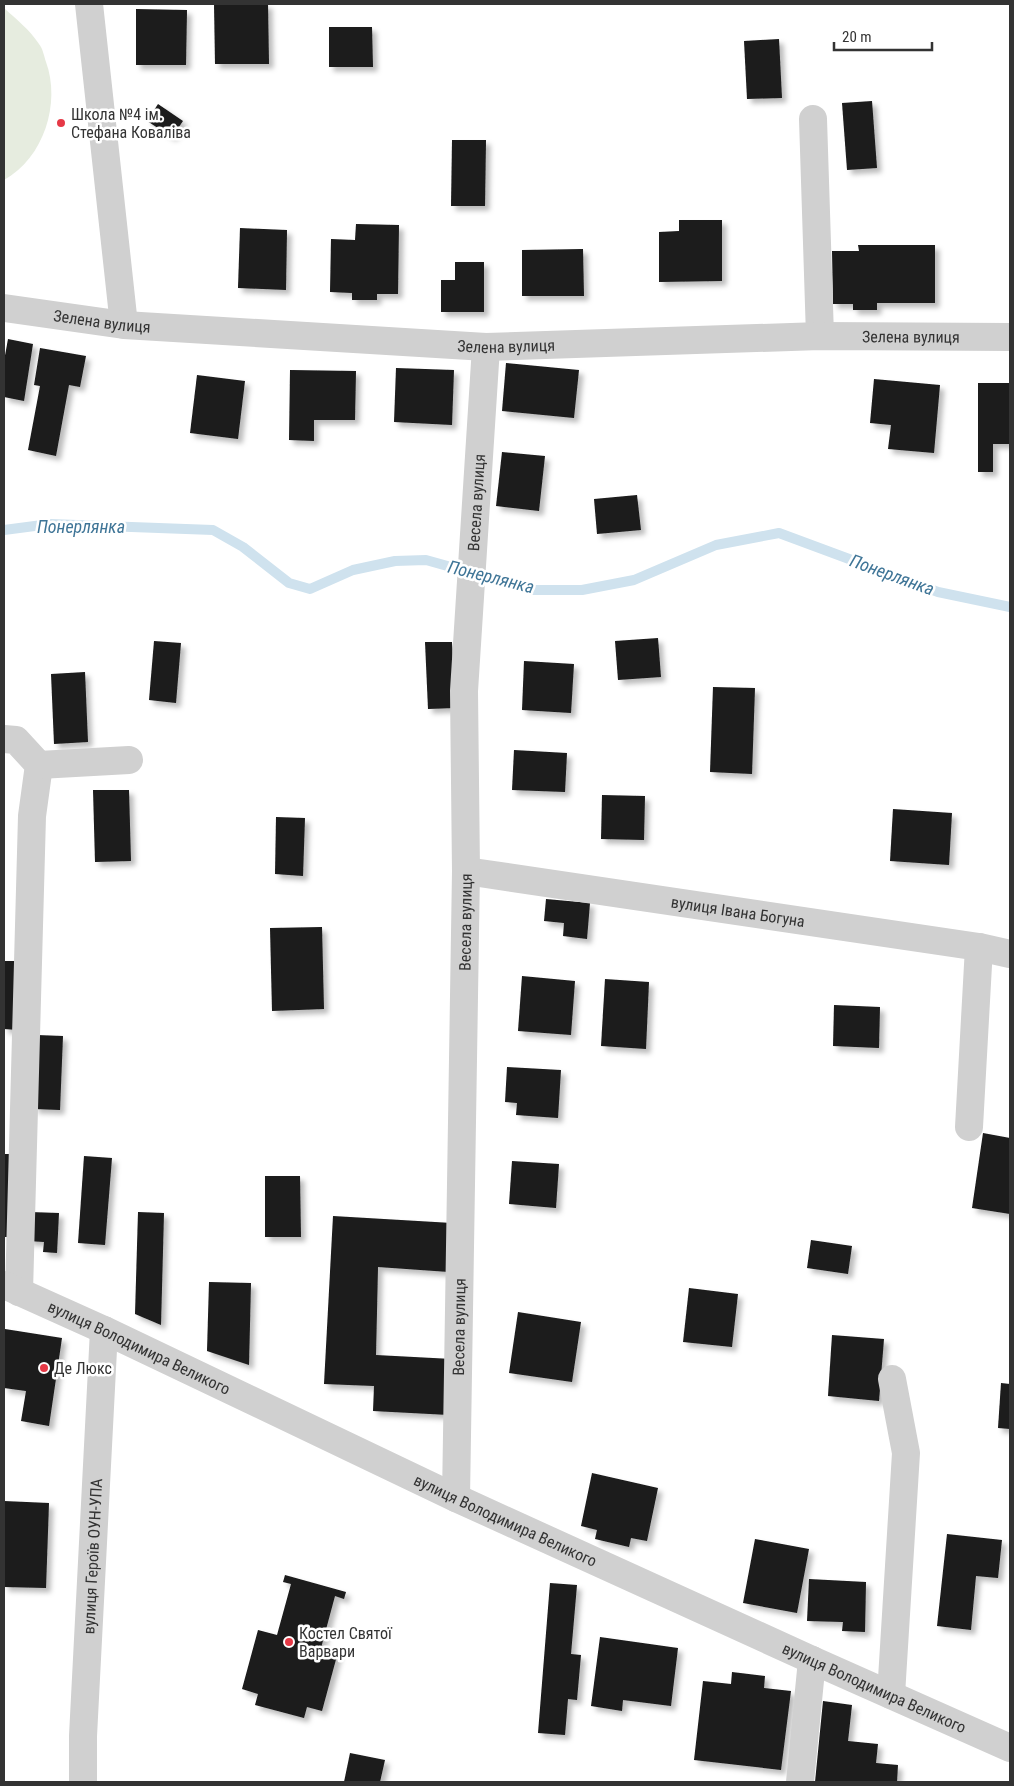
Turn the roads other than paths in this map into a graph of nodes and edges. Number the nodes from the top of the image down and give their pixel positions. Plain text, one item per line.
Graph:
1 (89, 4) edge
2 (813, 119) dead end
3 (4, 308) edge
4 (124, 325) junction
5 (820, 336) junction
6 (1010, 337) edge
7 (486, 347) junction
8 (4, 739) edge
9 (129, 760) dead end
10 (39, 764) junction
11 (466, 871) junction
12 (979, 947) junction
13 (1010, 954) edge
14 (969, 1127) dead end
15 (11, 1289) edge
16 (104, 1330) junction
17 (892, 1379) dead end
18 (456, 1498) junction
19 (812, 1660) junction
20 (892, 1695) junction
21 (1010, 1748) edge
22 (83, 1782) edge
23 (800, 1782) edge

1 - 4 street
2 - 5 street
3 - 4 street, Зелена вулиця
4 - 7 street, Зелена вулиця
5 - 6 street, Зелена вулиця
5 - 7 street, Зелена вулиця
7 - 11 street, Весела вулиця
8 - 10 street
9 - 10 street
10 - 15 street
11 - 12 street, вулиця Івана Богуна
11 - 18 street, Весела вулиця
12 - 13 street, вулиця Івана Богуна
12 - 14 street
15 - 16 street, вулиця Володимира Великого
16 - 18 street, вулиця Володимира Великого
16 - 22 street, вулиця Героїв ОУН-УПА
17 - 20 street
18 - 19 street, вулиця Володимира Великого
19 - 20 street, вулиця Володимира Великого
19 - 23 street
20 - 21 street, вулиця Володимира Великого

